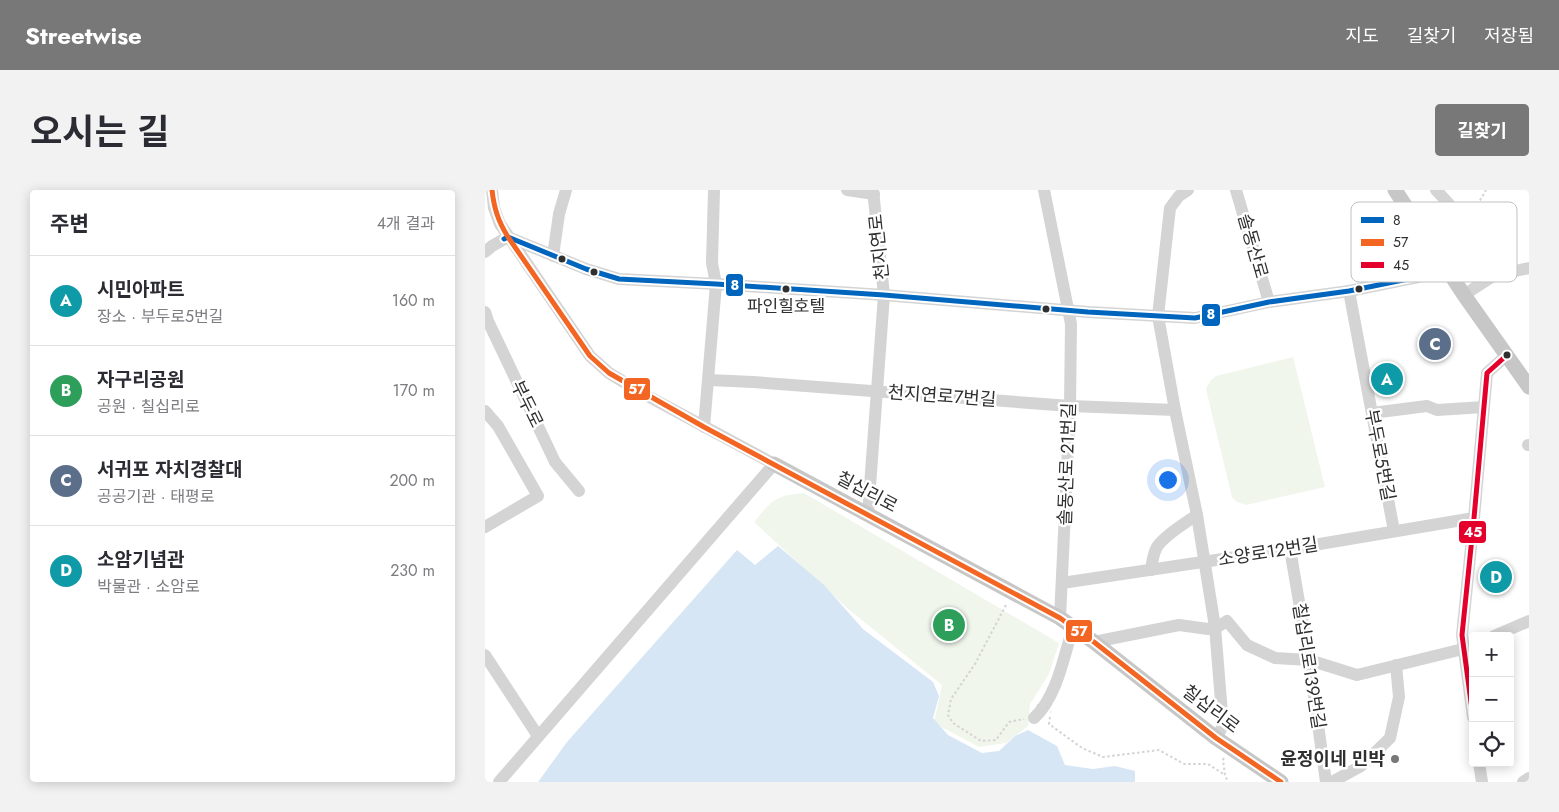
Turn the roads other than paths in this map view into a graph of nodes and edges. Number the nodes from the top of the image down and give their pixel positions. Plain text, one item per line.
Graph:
1 (492, 190) edge
2 (566, 190) edge
3 (714, 190) edge
4 (847, 190) edge
5 (1043, 190) edge
6 (1188, 190) edge
7 (1236, 190) edge
8 (1395, 190) edge
9 (1436, 190) edge
10 (873, 192) edge
11 (1403, 202) edge
12 (1447, 202) edge
13 (508, 237) junction
14 (485, 252) edge
15 (553, 256) junction
16 (1391, 282) edge
17 (1456, 282) edge
18 (1484, 282) edge
19 (716, 284) junction
20 (1349, 290) junction
21 (884, 295) junction
22 (1464, 295) junction
23 (1269, 302) junction
24 (1069, 310) junction
25 (485, 312) edge
26 (1157, 316) junction
27 (1507, 355) junction
28 (709, 380) junction
29 (1529, 387) edge
30 (877, 392) junction
31 (1070, 406) junction
32 (1484, 407) junction
33 (1175, 410) junction
34 (485, 412) edge
35 (1372, 413) junction
36 (704, 426) junction
37 (774, 464) junction
38 (579, 490) dead end
39 (867, 514) junction
40 (1197, 515) junction
41 (1474, 518) junction
42 (485, 527) edge
43 (1394, 531) junction
44 (1290, 550) junction
45 (1205, 562) junction
46 (1151, 570) junction
47 (1066, 582) junction
48 (1529, 621) edge
49 (1066, 622) junction
50 (1215, 627) junction
51 (1503, 632) edge
52 (1094, 642) junction
53 (1468, 647) edge
54 (485, 655) edge
55 (1309, 660) junction
56 (1396, 665) junction
57 (1470, 677) edge
58 (1034, 718) road end
59 (538, 736) junction
60 (1216, 738) junction
61 (1479, 767) edge
62 (1529, 778) edge
63 (499, 782) edge
64 (1281, 782) edge
65 (1326, 782) edge
66 (1331, 782) edge
67 (1481, 782) edge
68 (1523, 782) edge

1 - 13 street, 칠십리로
2 - 15 street
3 - 19 street
4 - 10 street
5 - 24 street, 솔동산로 21번길
6 - 26 street
7 - 23 street, 솔동산로
8 - 11 main road
9 - 12 street
10 - 21 street, 천지연로
13 - 14 street
13 - 15 street
13 - 36 street, 칠십리로
15 - 19 street
16 - 20 street
17 - 22 main road
18 - 22 street
19 - 21 street
19 - 28 street
20 - 23 street
20 - 35 street, 부두로5번길
21 - 24 street
21 - 30 street, 천지연로
22 - 27 main road
23 - 26 street
24 - 26 street
24 - 31 street, 솔동산로 21번길
25 - 38 street, 부두로
26 - 33 street
27 - 29 main road
27 - 32 street
28 - 30 street, 천지연로7번길
28 - 36 street
30 - 31 street, 천지연로7번길
30 - 39 street, 천지연로
31 - 33 street, 천지연로7번길
31 - 47 street, 솔동산로 21번길
32 - 35 street
32 - 41 street
33 - 40 street
34 - 42 street
35 - 43 street, 부두로5번길
36 - 37 street, 칠십리로
37 - 39 main road, 칠십리로
37 - 59 street
39 - 49 main road, 칠십리로
40 - 45 street
40 - 46 street
41 - 43 street, 소양로12번길
41 - 53 street
43 - 44 street, 소양로12번길
44 - 45 street, 소양로12번길
44 - 55 street, 칠십리로139번길
45 - 46 street, 소양로12번길
45 - 50 street
46 - 47 street, 소양로12번길
47 - 49 street, 솔동산로 21번길
48 - 51 street
49 - 52 main road, 칠십리로
49 - 58 street, 솔동산로 21번길
50 - 52 street
50 - 55 street
50 - 60 street
52 - 60 main road, 칠십리로
53 - 56 street
53 - 57 street
54 - 59 street
55 - 56 street
55 - 65 street, 칠십리로139번길
56 - 66 street
59 - 63 street
60 - 64 main road, 칠십리로
61 - 67 street
62 - 68 street

